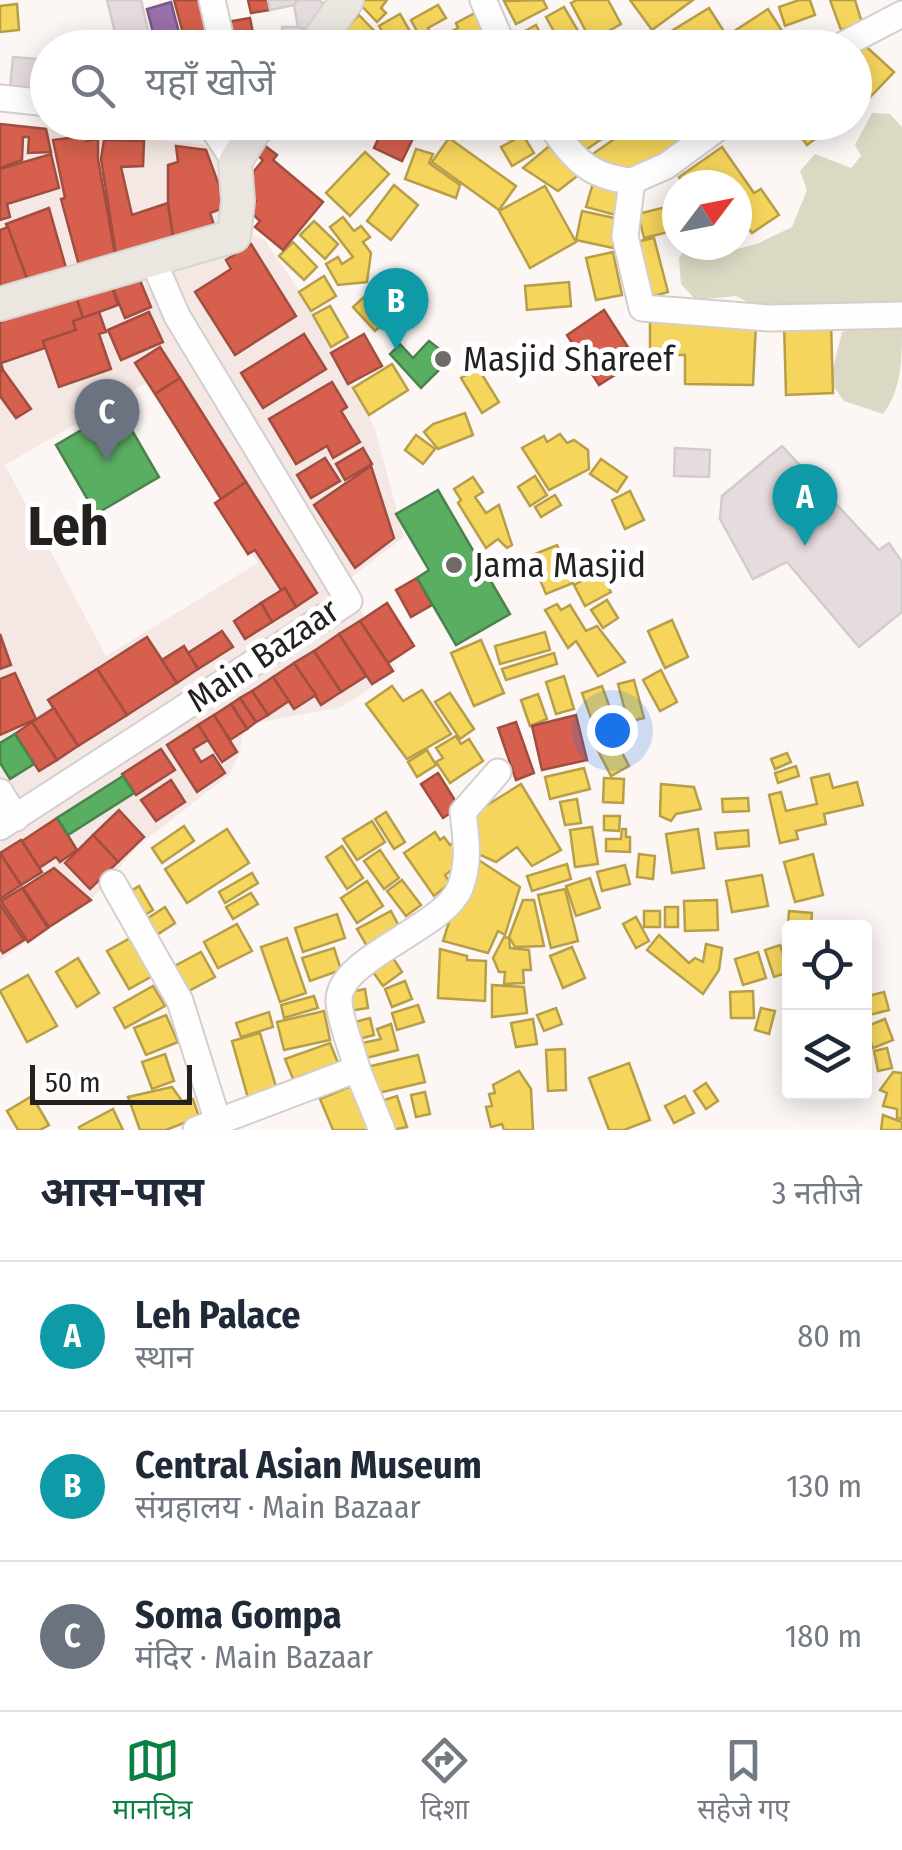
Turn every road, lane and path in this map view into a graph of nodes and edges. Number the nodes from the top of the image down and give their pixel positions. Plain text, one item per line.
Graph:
1 (212, 0) edge
2 (348, 0) edge
3 (482, 0) edge
4 (902, 14) edge
5 (219, 30) edge
6 (328, 30) edge
7 (496, 30) edge
8 (871, 30) edge
9 (0, 98) edge
10 (30, 100) edge
11 (247, 140) edge
12 (563, 140) edge
13 (701, 140) edge
14 (632, 182) junction
15 (152, 258) junction
16 (0, 304) edge
17 (902, 316) edge
18 (498, 772) dead end
19 (0, 792) edge
20 (8, 822) edge
21 (113, 883) dead end
22 (357, 1069) junction
23 (207, 1126) edge
24 (382, 1130) edge

1 - 5 street
2 - 6 main road
3 - 7 street
4 - 8 street
9 - 10 street
11 - 15 main road
12 - 14 street
13 - 14 street
14 - 17 street
15 - 16 main road
15 - 20 street, Main Bazaar
18 - 22 street
19 - 20 street
21 - 23 street
22 - 23 street
22 - 24 street

